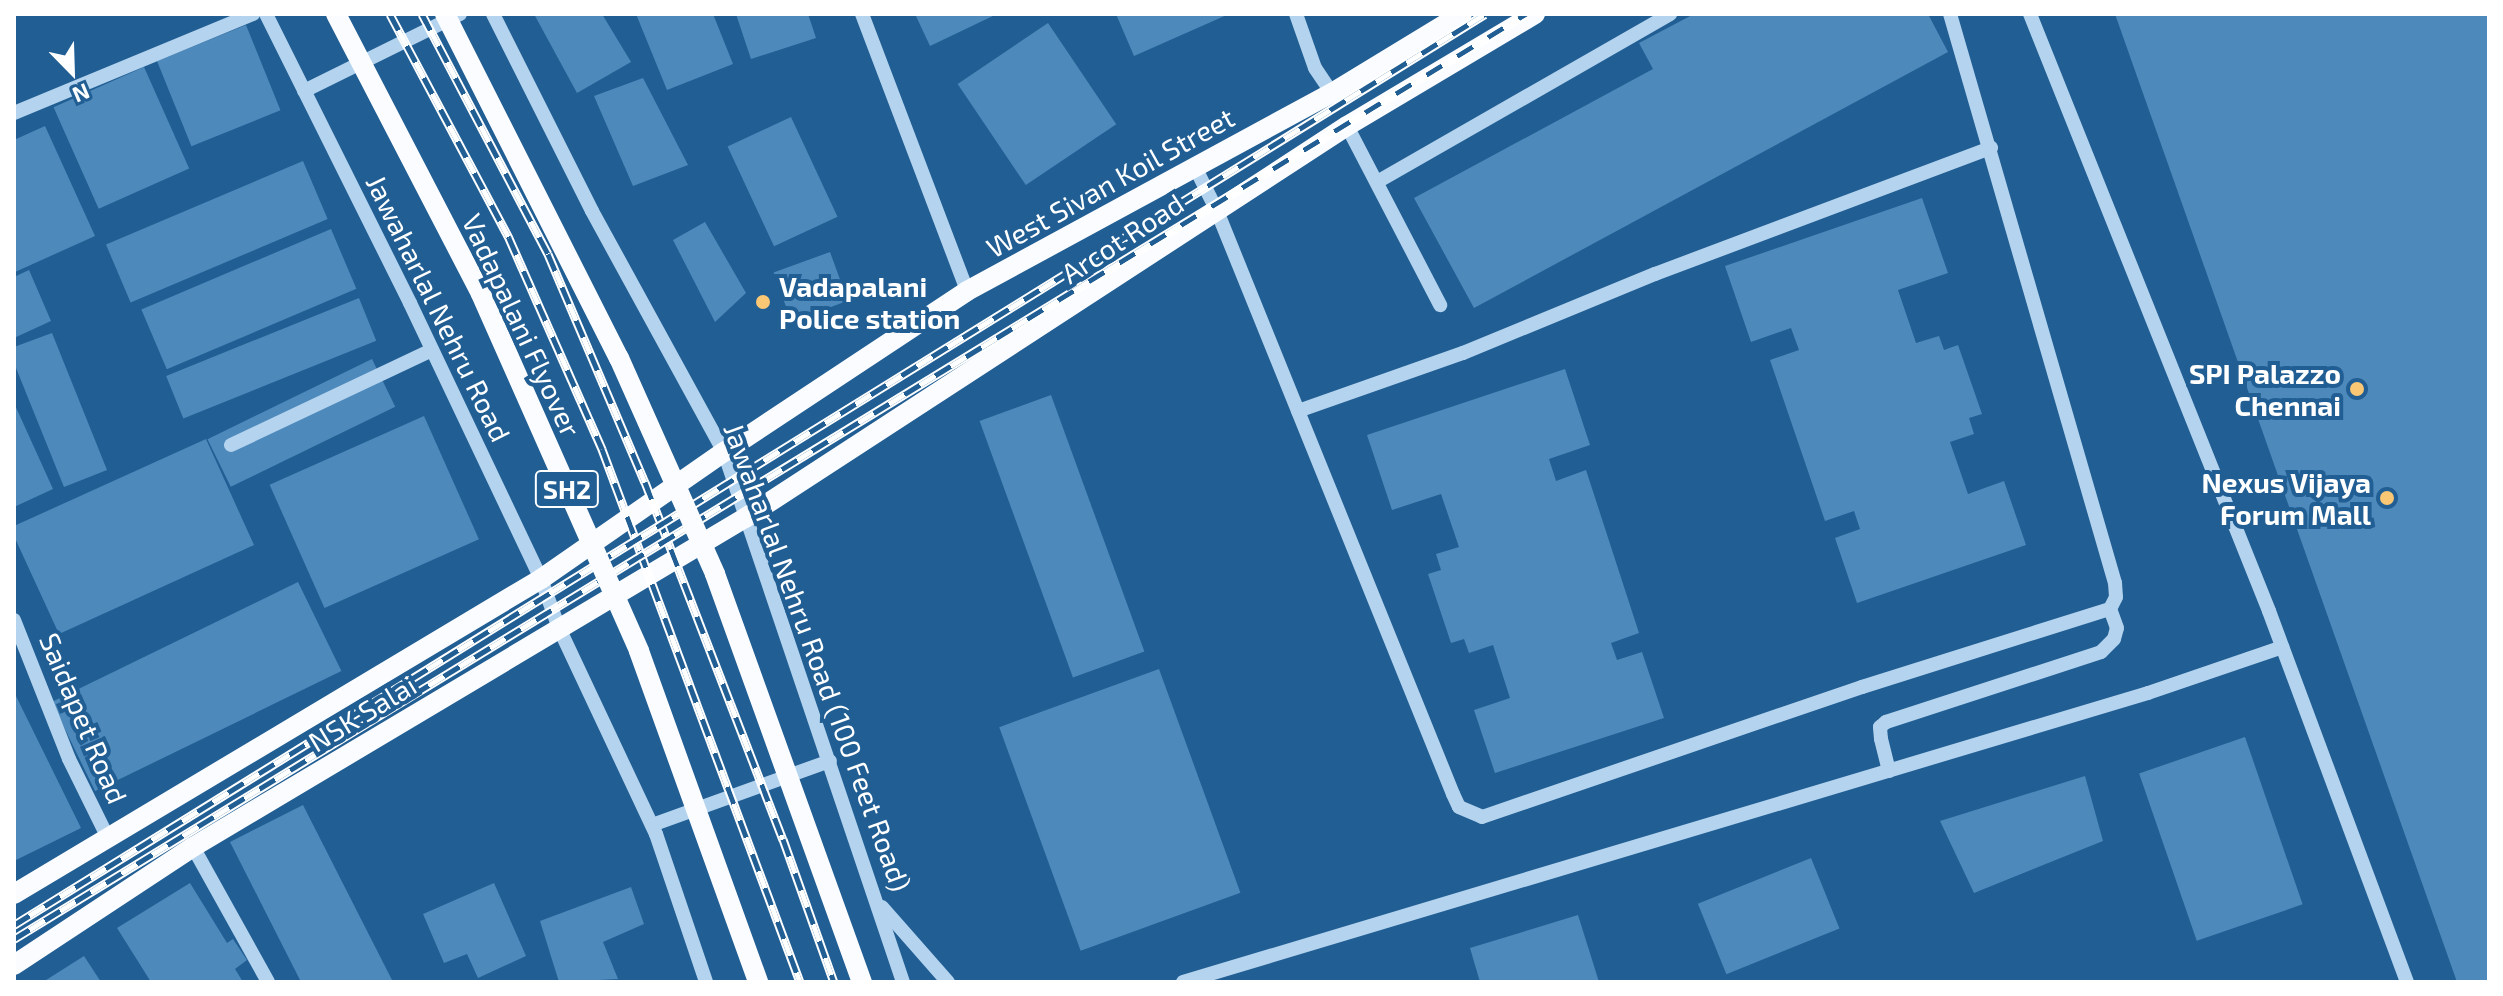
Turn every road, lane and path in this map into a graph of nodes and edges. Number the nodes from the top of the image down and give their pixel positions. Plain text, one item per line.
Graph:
1 (253, 14) edge
2 (266, 14) edge
3 (336, 14) edge
4 (445, 14) edge
5 (460, 14) edge
6 (493, 14) edge
7 (862, 14) edge
8 (1296, 14) edge
9 (1462, 14) edge
10 (1535, 14) edge
11 (1670, 14) edge
12 (1950, 14) edge
13 (2030, 14) edge
14 (1510, 20) edge
15 (304, 91) junction
16 (1332, 93) junction
17 (14, 113) edge
18 (1347, 126) junction
19 (1991, 148) junction
20 (1195, 167) junction
21 (1377, 182) junction
22 (1217, 211) junction
23 (967, 291) junction
24 (1440, 305) dead end
25 (432, 350) junction
26 (1298, 411) junction
27 (231, 445) dead end
28 (724, 452) junction
29 (745, 518) junction
30 (541, 579) junction
31 (2110, 609) junction
32 (14, 620) edge
33 (559, 628) junction
34 (2282, 647) junction
35 (830, 761) junction
36 (1889, 771) junction
37 (652, 825) junction
38 (107, 836) junction
39 (193, 847) junction
40 (14, 894) edge
41 (878, 902) junction
42 (14, 965) edge
43 (268, 982) edge
44 (706, 982) edge
45 (758, 982) edge
46 (862, 982) edge
47 (903, 982) edge
48 (948, 982) edge
49 (1183, 982) edge
50 (2407, 982) edge

1 - 17 street
2 - 15 street, Jawaharlal Nehru Road
3 - 45 main road, Vadapalani Flyover / SH2, bridge
4 - 46 main road, bridge
5 - 15 street
6 - 28 street, Jawaharlal Nehru Road (100 Feet Road)
7 - 23 street
8 - 16 street
9 - 16 main road
10 - 14 main road, Arcot Road
11 - 21 street
12 - 19 street
13 - 34 street
14 - 18 main road, Arcot Road
15 - 25 street, Jawaharlal Nehru Road
16 - 20 main road, West Sivan Koil Street
18 - 21 street
18 - 22 main road, Arcot Road
19 - 26 street
19 - 31 street
20 - 22 street
20 - 23 main road, West Sivan Koil Street
21 - 24 street
22 - 26 street
22 - 29 main road, Arcot Road
23 - 28 main road, West Sivan Koil Street
25 - 27 street
25 - 30 street, Jawaharlal Nehru Road
26 - 31 street
28 - 29 street, Jawaharlal Nehru Road (100 Feet Road)
28 - 30 main road, West Sivan Koil Street
29 - 33 main road, NSK Salai
29 - 35 street, Jawaharlal Nehru Road (100 Feet Road)
30 - 33 street, Jawaharlal Nehru Road
30 - 38 main road, West Sivan Koil Street
31 - 36 street
32 - 38 street, Saidapet Road
33 - 37 street
33 - 39 main road, NSK Salai
34 - 36 street
34 - 50 street
35 - 37 street
35 - 41 street, Jawaharlal Nehru Road (100 Feet Road)
36 - 49 street
37 - 44 street
38 - 40 main road, West Sivan Koil Street
39 - 42 main road, NSK Salai
39 - 43 street
41 - 47 street, Jawaharlal Nehru Road (100 Feet Road)
41 - 48 street

